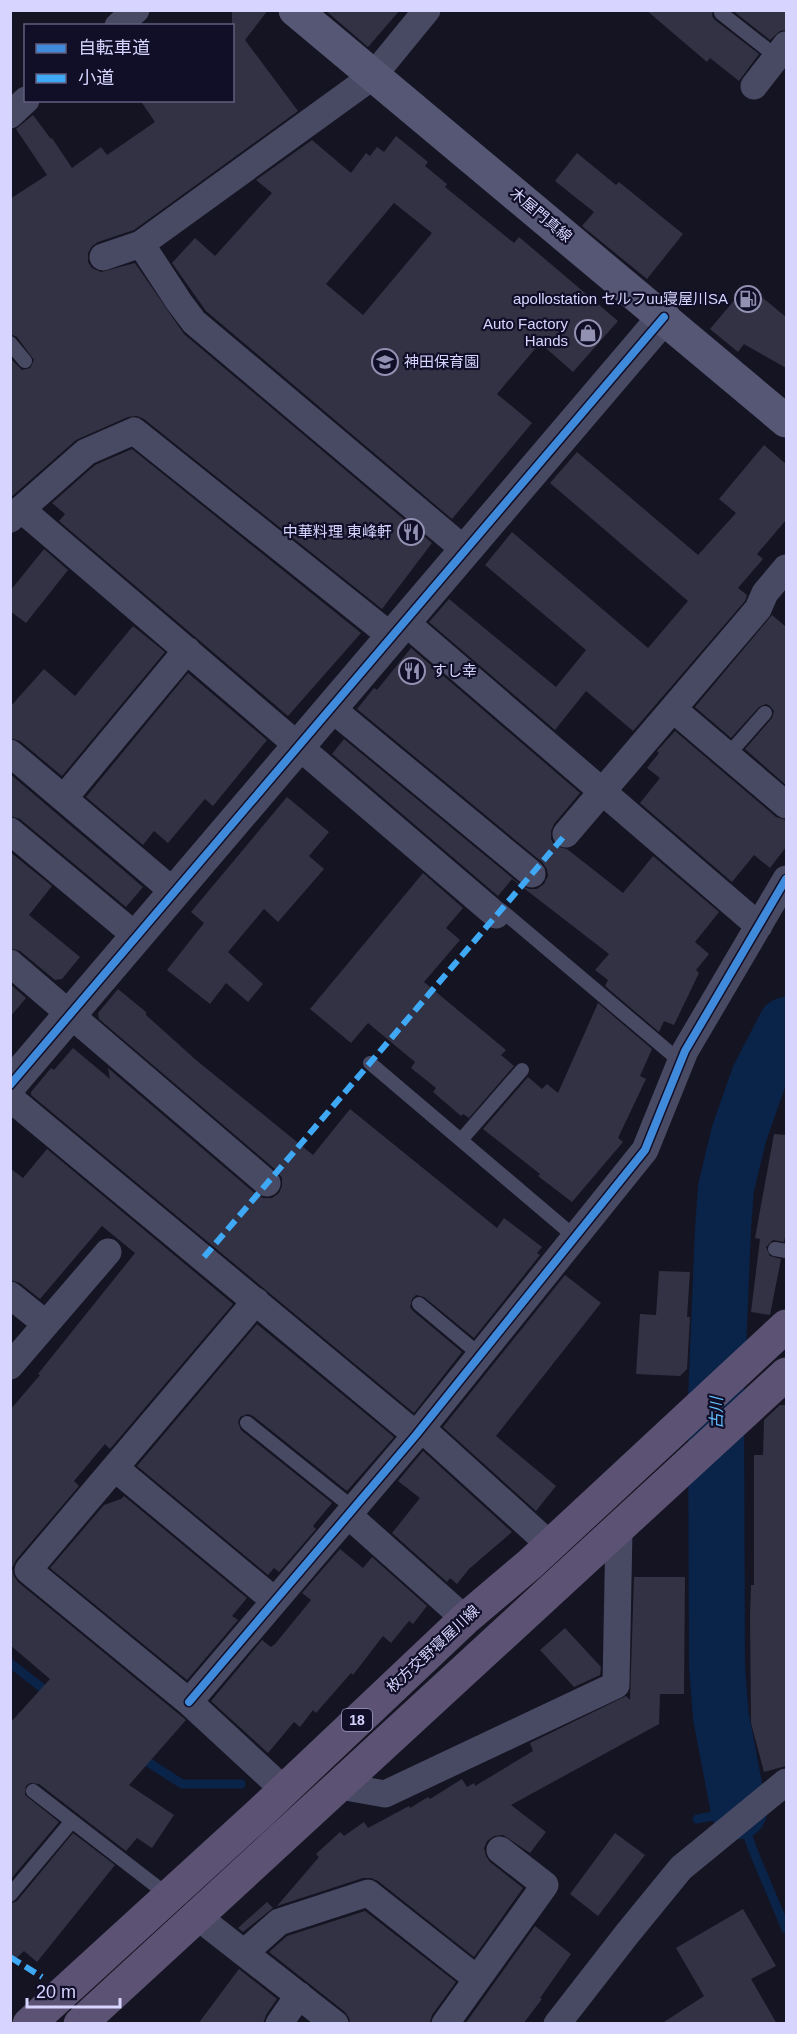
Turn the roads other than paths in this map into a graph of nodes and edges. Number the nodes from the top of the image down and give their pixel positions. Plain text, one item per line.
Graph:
1 (136, 10) edge
2 (295, 10) edge
3 (427, 10) edge
4 (720, 13) dead end
5 (120, 24) edge
6 (782, 51) edge
7 (373, 76) junction
8 (754, 86) dead end
9 (141, 244) junction
10 (103, 258) dead end
11 (664, 317) junction
12 (10, 343) edge
13 (25, 361) dead end
14 (786, 421) edge
15 (16, 514) edge
16 (466, 551) junction
17 (786, 568) edge
18 (399, 629) junction
19 (187, 650) junction
20 (332, 708) junction
21 (673, 709) junction
22 (765, 713) dead end
23 (299, 746) junction
24 (10, 753) edge
25 (728, 755) junction
26 (603, 791) junction
27 (64, 798) junction
28 (786, 805) edge
29 (10, 831) edge
30 (566, 834) dead end
31 (532, 874) dead end
32 (786, 879) edge
33 (174, 892) junction
34 (499, 912) joint
35 (759, 926) junction
36 (136, 936) junction
37 (10, 963) edge
38 (71, 1013) junction
39 (681, 1062) junction
40 (370, 1063) dead end
41 (522, 1070) dead end
42 (10, 1085) edge
43 (10, 1098) edge
44 (461, 1140) junction
45 (267, 1183) dead end
46 (575, 1237) junction
47 (108, 1252) dead end
48 (10, 1295) edge
49 (256, 1301) junction
50 (418, 1305) dead end
51 (46, 1324) junction
52 (786, 1326) edge
53 (480, 1355) junction
54 (10, 1365) edge
55 (786, 1374) edge
56 (247, 1423) dead end
57 (418, 1431) junction
58 (115, 1468) junction
59 (350, 1512) junction
60 (619, 1529) junction
61 (549, 1544) junction
62 (275, 1601) junction
63 (465, 1619) junction
64 (189, 1702) junction
65 (340, 1786) junction
66 (777, 1788) edge
67 (283, 1789) junction
68 (33, 1791) dead end
69 (72, 1821) junction
70 (500, 1850) dead end
71 (10, 1895) edge
72 (169, 1896) junction
73 (198, 1917) junction
74 (244, 1953) junction
75 (477, 1979) junction
76 (299, 1995) junction
77 (29, 2024) edge
78 (80, 2024) edge
79 (279, 2024) edge
80 (335, 2024) edge
81 (445, 2024) edge
82 (557, 2024) edge

1 - 5 street
2 - 7 main road, 木屋門真線
3 - 7 street
4 - 6 lane
6 - 8 street
7 - 9 street
7 - 11 main road, 木屋門真線
9 - 10 street
9 - 16 street
11 - 14 main road, 木屋門真線
11 - 16 street
12 - 13 lane
15 - 18 street
15 - 19 street
16 - 18 street
17 - 21 street
18 - 20 street
18 - 26 street
19 - 23 street
19 - 27 street
20 - 23 street
20 - 31 street
21 - 25 street
21 - 26 street
22 - 25 lane
23 - 33 street
23 - 34 street
24 - 27 street
25 - 28 street
26 - 30 street
26 - 35 street
27 - 33 street
29 - 36 street
32 - 35 street
33 - 36 street
34 - 39 lane
35 - 39 street
36 - 38 street
37 - 38 street
38 - 42 street
38 - 45 street
39 - 46 street
40 - 44 lane
41 - 44 lane
43 - 49 street
44 - 46 lane
46 - 53 street
47 - 51 street
48 - 51 street
49 - 57 street
49 - 58 street
50 - 53 lane
51 - 54 street
52 - 61 main road, 枚方交野寝屋川線 / 18
53 - 57 street
55 - 60 main road, 18
56 - 59 lane
57 - 59 street
57 - 61 street
58 - 62 street
58 - 64 street
59 - 62 street
59 - 63 street
60 - 65 main road, 18
60 - 65 street
61 - 63 main road, 枚方交野寝屋川線 / 18
62 - 64 street
63 - 67 main road, 枚方交野寝屋川線 / 18
64 - 67 street
65 - 73 main road, 18
66 - 82 street
67 - 72 main road, 枚方交野寝屋川線 / 18
68 - 69 lane
69 - 71 lane
69 - 72 lane
70 - 75 street
72 - 77 main road, 枚方交野寝屋川線 / 18
73 - 74 street
73 - 78 main road, 18
74 - 75 street
74 - 76 street
75 - 81 street
76 - 79 street
76 - 80 street

